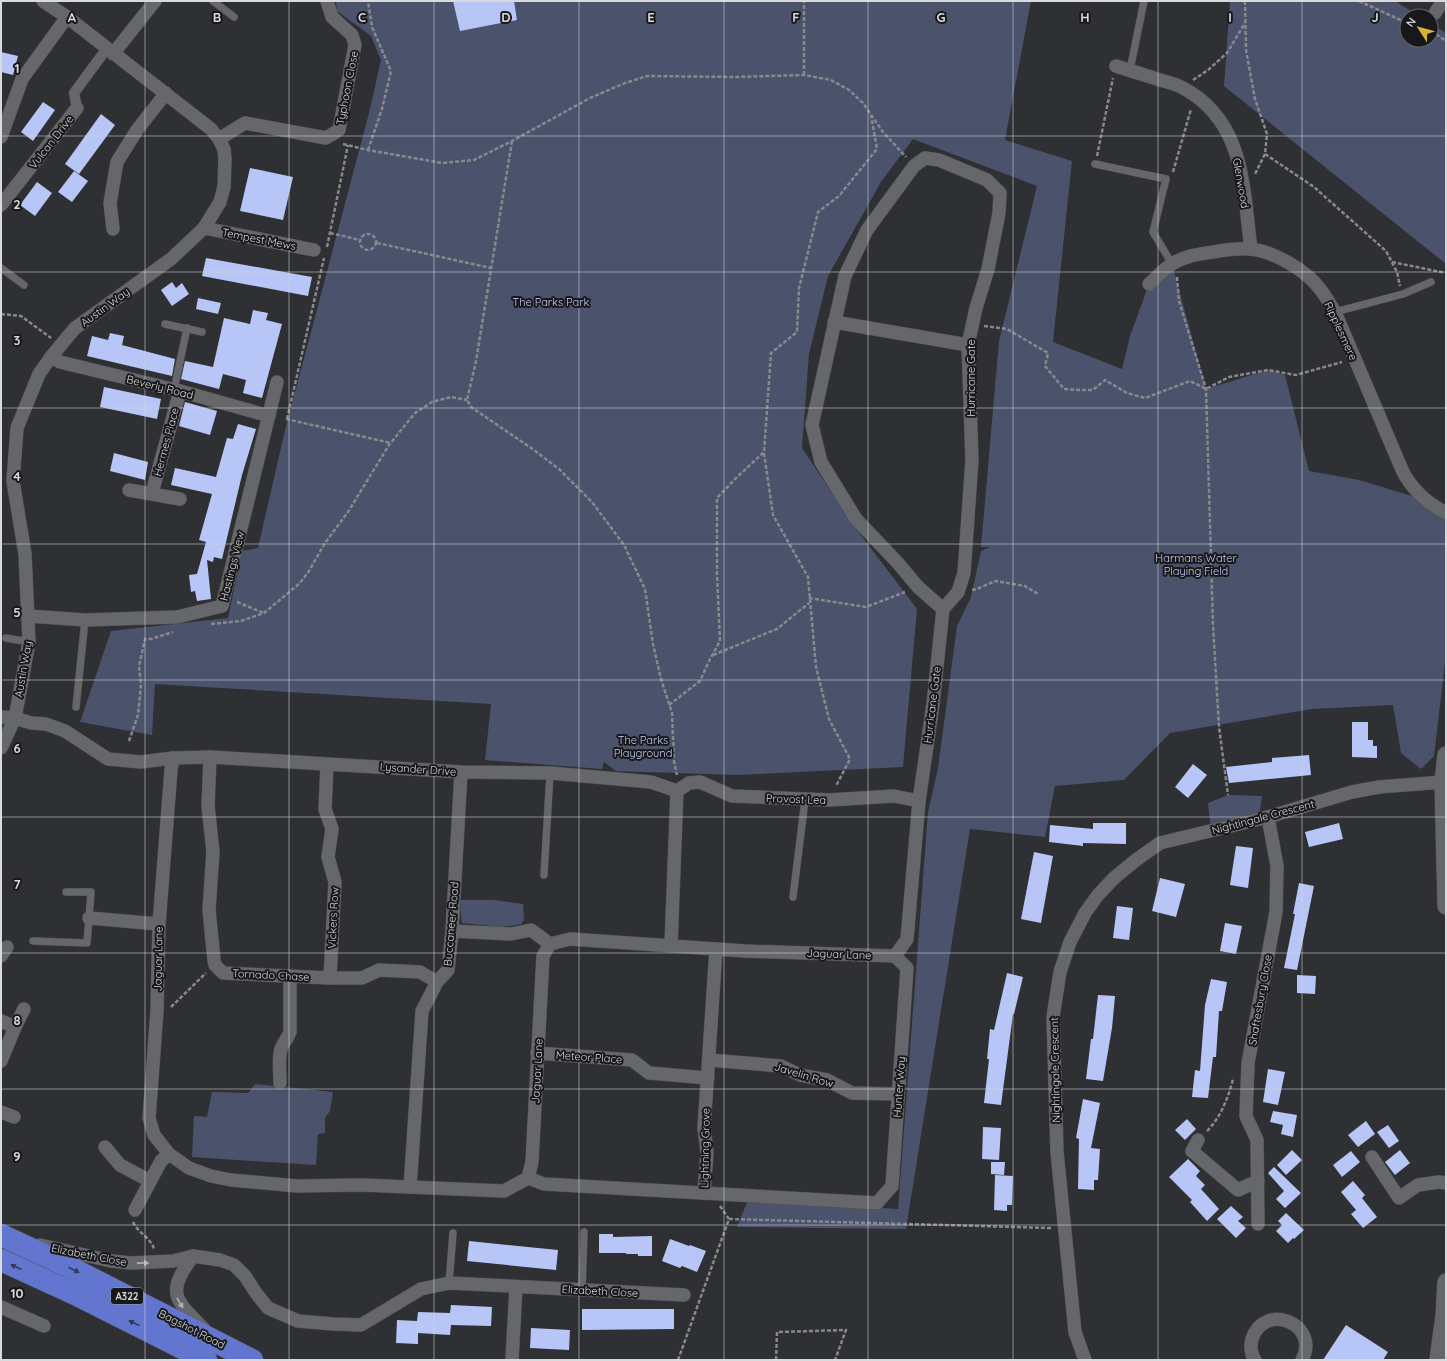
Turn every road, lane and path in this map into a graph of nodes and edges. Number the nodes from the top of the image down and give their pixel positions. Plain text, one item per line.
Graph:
1 (43, 1) edge
2 (154, 1) edge
3 (213, 1) edge
4 (328, 1) edge
5 (368, 1) edge
6 (804, 1) edge
7 (1144, 1) edge
8 (1245, 1) edge
9 (1359, 1) edge
10 (234, 16) dead end
11 (67, 17) junction
12 (1399, 19) edge
13 (1245, 23) junction
14 (108, 55) junction
15 (1116, 66) joint
16 (1130, 70) junction
17 (804, 75) junction
18 (1182, 87) junction
19 (166, 93) junction
20 (1195, 96) junction
21 (77, 108) joint
22 (871, 115) junction
23 (1, 138) edge
24 (326, 138) junction
25 (219, 139) junction
26 (512, 141) junction
27 (348, 145) junction
28 (368, 150) junction
29 (1265, 154) junction
30 (1095, 164) joint
31 (914, 166) junction
32 (1166, 180) junction
33 (1244, 197) junction
34 (1, 205) edge
35 (204, 228) junction
36 (112, 229) dead end
37 (330, 233) junction
38 (360, 240) junction
39 (376, 243) junction
40 (1250, 249) junction
41 (322, 253) junction
42 (1392, 262) junction
43 (1174, 263) junction
44 (1, 268) edge
45 (491, 268) junction
46 (1446, 273) edge
47 (1431, 282) dead end
48 (1149, 284) dead end
49 (24, 285) dead end
50 (1403, 294) junction
51 (1335, 312) junction
52 (1, 314) edge
53 (834, 322) junction
54 (165, 324) dead end
55 (972, 324) junction
56 (187, 328) junction
57 (202, 332) dead end
58 (54, 341) dead end
59 (968, 345) junction
60 (51, 357) junction
61 (1354, 359) junction
62 (277, 382) dead end
63 (1206, 389) junction
64 (177, 391) junction
65 (467, 400) junction
66 (269, 416) junction
67 (287, 419) junction
68 (391, 443) junction
69 (764, 452) junction
70 (129, 490) dead end
71 (152, 493) junction
72 (180, 499) dead end
73 (1446, 513) edge
74 (918, 587) junction
75 (958, 592) junction
76 (1038, 594) dead end
77 (224, 597) junction
78 (809, 598) junction
79 (810, 602) junction
80 (942, 609) junction
81 (264, 613) junction
82 (28, 616) junction
83 (85, 620) junction
84 (207, 624) dead end
85 (180, 630) dead end
86 (6, 638) dead end
87 (29, 642) junction
88 (712, 655) junction
89 (669, 705) junction
90 (76, 707) dead end
91 (1, 717) edge
92 (15, 718) junction
93 (129, 741) dead end
94 (1, 748) edge
95 (1446, 755) edge
96 (210, 757) junction
97 (173, 758) junction
98 (327, 764) junction
99 (461, 772) junction
100 (550, 773) junction
101 (1443, 782) junction
102 (677, 791) junction
103 (1228, 795) dead end
104 (805, 800) junction
105 (829, 800) junction
106 (919, 801) junction
107 (1268, 817) junction
108 (544, 875) dead end
109 (66, 892) dead end
110 (793, 897) dead end
111 (1446, 901) edge
112 (89, 918) junction
113 (159, 924) junction
114 (452, 931) junction
115 (33, 941) dead end
116 (550, 944) junction
117 (671, 945) junction
118 (716, 949) junction
119 (895, 956) junction
120 (215, 965) junction
121 (290, 976) junction
122 (330, 978) junction
123 (437, 982) junction
124 (24, 1009) dead end
125 (166, 1012) dead end
126 (1, 1021) edge
127 (14, 1027) junction
128 (537, 1054) junction
129 (709, 1060) junction
130 (1, 1061) edge
131 (1234, 1072) dead end
132 (708, 1078) junction
133 (280, 1083) dead end
134 (898, 1094) junction
135 (1, 1112) edge
136 (14, 1117) dead end
137 (1198, 1140) joint
138 (105, 1147) dead end
139 (169, 1154) junction
140 (1372, 1157) dead end
141 (528, 1178) junction
142 (150, 1181) junction
143 (1258, 1181) junction
144 (1446, 1183) edge
145 (410, 1188) junction
146 (704, 1194) junction
147 (135, 1210) joint
148 (1258, 1224) dead end
149 (1065, 1228) junction
150 (584, 1232) dead end
151 (453, 1233) dead end
152 (5, 1237) edge
153 (154, 1252) dead end
154 (193, 1256) junction
155 (1, 1260) edge
156 (1446, 1282) edge
157 (450, 1283) junction
158 (516, 1287) junction
159 (582, 1290) junction
160 (684, 1295) dead end
161 (1, 1307) edge
162 (44, 1326) dead end
163 (156, 1334) junction
164 (214, 1340) junction
165 (1441, 1354) edge
166 (1253, 1359) edge
167 (190, 1360) edge
168 (206, 1360) edge
169 (252, 1360) edge
170 (512, 1360) edge
171 (678, 1360) edge
172 (776, 1360) edge
173 (835, 1360) edge
174 (1085, 1360) edge
175 (1302, 1360) edge

1 - 11 street, Austin Way
2 - 14 street
3 - 10 lane
4 - 24 street, Typhoon Close
5 - 28 path
6 - 17 path
7 - 16 lane
8 - 13 path
9 - 12 path
11 - 14 street, Austin Way
11 - 23 street
13 - 18 path
13 - 29 path
14 - 19 street, Austin Way
14 - 21 street, Vulcan Drive
15 - 16 street, Glenwood
15 - 30 path
16 - 18 street, Glenwood
17 - 22 path
17 - 26 path
18 - 20 street, Glenwood
19 - 25 street, Austin Way
19 - 36 street
20 - 32 path
20 - 33 street, Glenwood
21 - 34 street, Vulcan Drive
22 - 31 path
22 - 69 path
24 - 25 street, Typhoon Close
24 - 27 path
25 - 35 street, Austin Way
26 - 28 path
26 - 45 path
27 - 28 path
27 - 37 path
29 - 33 path
29 - 42 path
30 - 32 lane
31 - 53 street
31 - 55 street, Hurricane Gate
32 - 43 lane
33 - 40 street, Glenwood
35 - 41 street, Tempest Mews
35 - 60 street, Austin Way
37 - 38 path
37 - 41 path
38 - 39 path
38 - 39 path
39 - 45 path
40 - 43 street, Ripplesmere
40 - 51 street, Ripplesmere
41 - 67 path
42 - 46 path
42 - 50 path
43 - 48 street, Ripplesmere
43 - 63 path
44 - 49 lane
45 - 65 path
47 - 50 lane
50 - 51 lane
51 - 61 street, Ripplesmere
52 - 58 path
53 - 59 street
53 - 74 street
54 - 56 lane
55 - 59 street, Hurricane Gate
55 - 63 path
56 - 57 lane
56 - 64 lane
59 - 75 street, Hurricane Gate
60 - 64 street, Beverly Road
60 - 82 street, Austin Way
61 - 63 path
61 - 73 street, Ripplesmere
62 - 66 street, Hastings View
63 - 103 path
64 - 66 street, Beverly Road
64 - 71 street, Hermes Place
65 - 68 path
65 - 89 path
66 - 67 path
66 - 77 street, Hastings View
67 - 68 path
68 - 81 path
69 - 78 path
69 - 88 path
70 - 71 street
71 - 72 street
74 - 78 path
74 - 80 street
75 - 76 path
75 - 80 street, Hurricane Gate
77 - 81 path
77 - 83 street, Hastings View
78 - 79 path
79 - 88 path
79 - 105 path
80 - 106 street, Hurricane Gate
81 - 84 path
82 - 83 street, Hastings View
82 - 87 street, Austin Way
83 - 90 lane
85 - 93 path
86 - 87 lane
87 - 92 street, Austin Way
88 - 89 path
89 - 102 path
91 - 92 street, Lysander Drive
92 - 94 street, Austin Way
92 - 97 street, Lysander Drive
95 - 101 street
96 - 97 street, Lysander Drive
96 - 98 street, Lysander Drive
96 - 120 street
97 - 113 street, Jaguar Lane
98 - 99 street, Lysander Drive
98 - 122 street, Vickers Row
99 - 100 street, Lysander Drive
99 - 114 street, Buccaneer Road
100 - 102 street, Lysander Drive
100 - 108 lane
101 - 107 street, Nightingale Crescent
101 - 111 street
102 - 104 street, Provost Lea
102 - 117 street
104 - 105 street, Provost Lea
104 - 110 lane
105 - 106 street, Provost Lea
106 - 119 street
107 - 143 street, Shaftesbury Close
107 - 149 street, Nightingale Crescent
109 - 112 lane
112 - 113 street
112 - 115 lane
113 - 139 street, Jaguar Lane
114 - 116 street
114 - 123 street, Buccaneer Road
116 - 117 street, Jaguar Lane
116 - 128 street, Jaguar Lane
117 - 118 street, Jaguar Lane
118 - 119 street, Jaguar Lane
118 - 129 street, Lightning Grove
119 - 134 street, Hunter Way
120 - 121 street, Tornado Chase
120 - 125 path
121 - 122 street, Tornado Chase
121 - 133 street
122 - 123 street, Tornado Chase
123 - 145 street, Buccaneer Road
124 - 127 street
126 - 127 street
127 - 130 street
128 - 132 street, Meteor Place
128 - 141 street, Jaguar Lane
129 - 132 street, Lightning Grove
129 - 134 street, Javelin Row
131 - 137 path
132 - 146 street, Lightning Grove
134 - 146 street, Hunter Way
135 - 136 street
137 - 143 street
138 - 142 street
139 - 142 street
139 - 145 street, Jaguar Lane
140 - 144 street
141 - 145 street, Jaguar Lane
141 - 146 street, Lightning Grove
142 - 147 street
143 - 148 street, Shaftesbury Close
147 - 153 path
149 - 171 path
149 - 174 street, Nightingale Crescent
150 - 159 lane
151 - 157 lane
152 -> 154 street, Elizabeth Close
152 -> 164 highway, Bagshot Road / A322
154 - 157 street, Elizabeth Close
154 -> 164 street
163 -> 155 highway, Bagshot Road / A322
156 - 165 street
157 - 158 street, Elizabeth Close
158 - 159 street, Elizabeth Close
158 - 170 street
159 - 160 street, Elizabeth Close
161 - 162 street
163 - 167 highway
163 - 168 highway, Bagshot Road / A322
164 - 169 highway, Bagshot Road / A322
166 - 175 street
172 - 173 path

